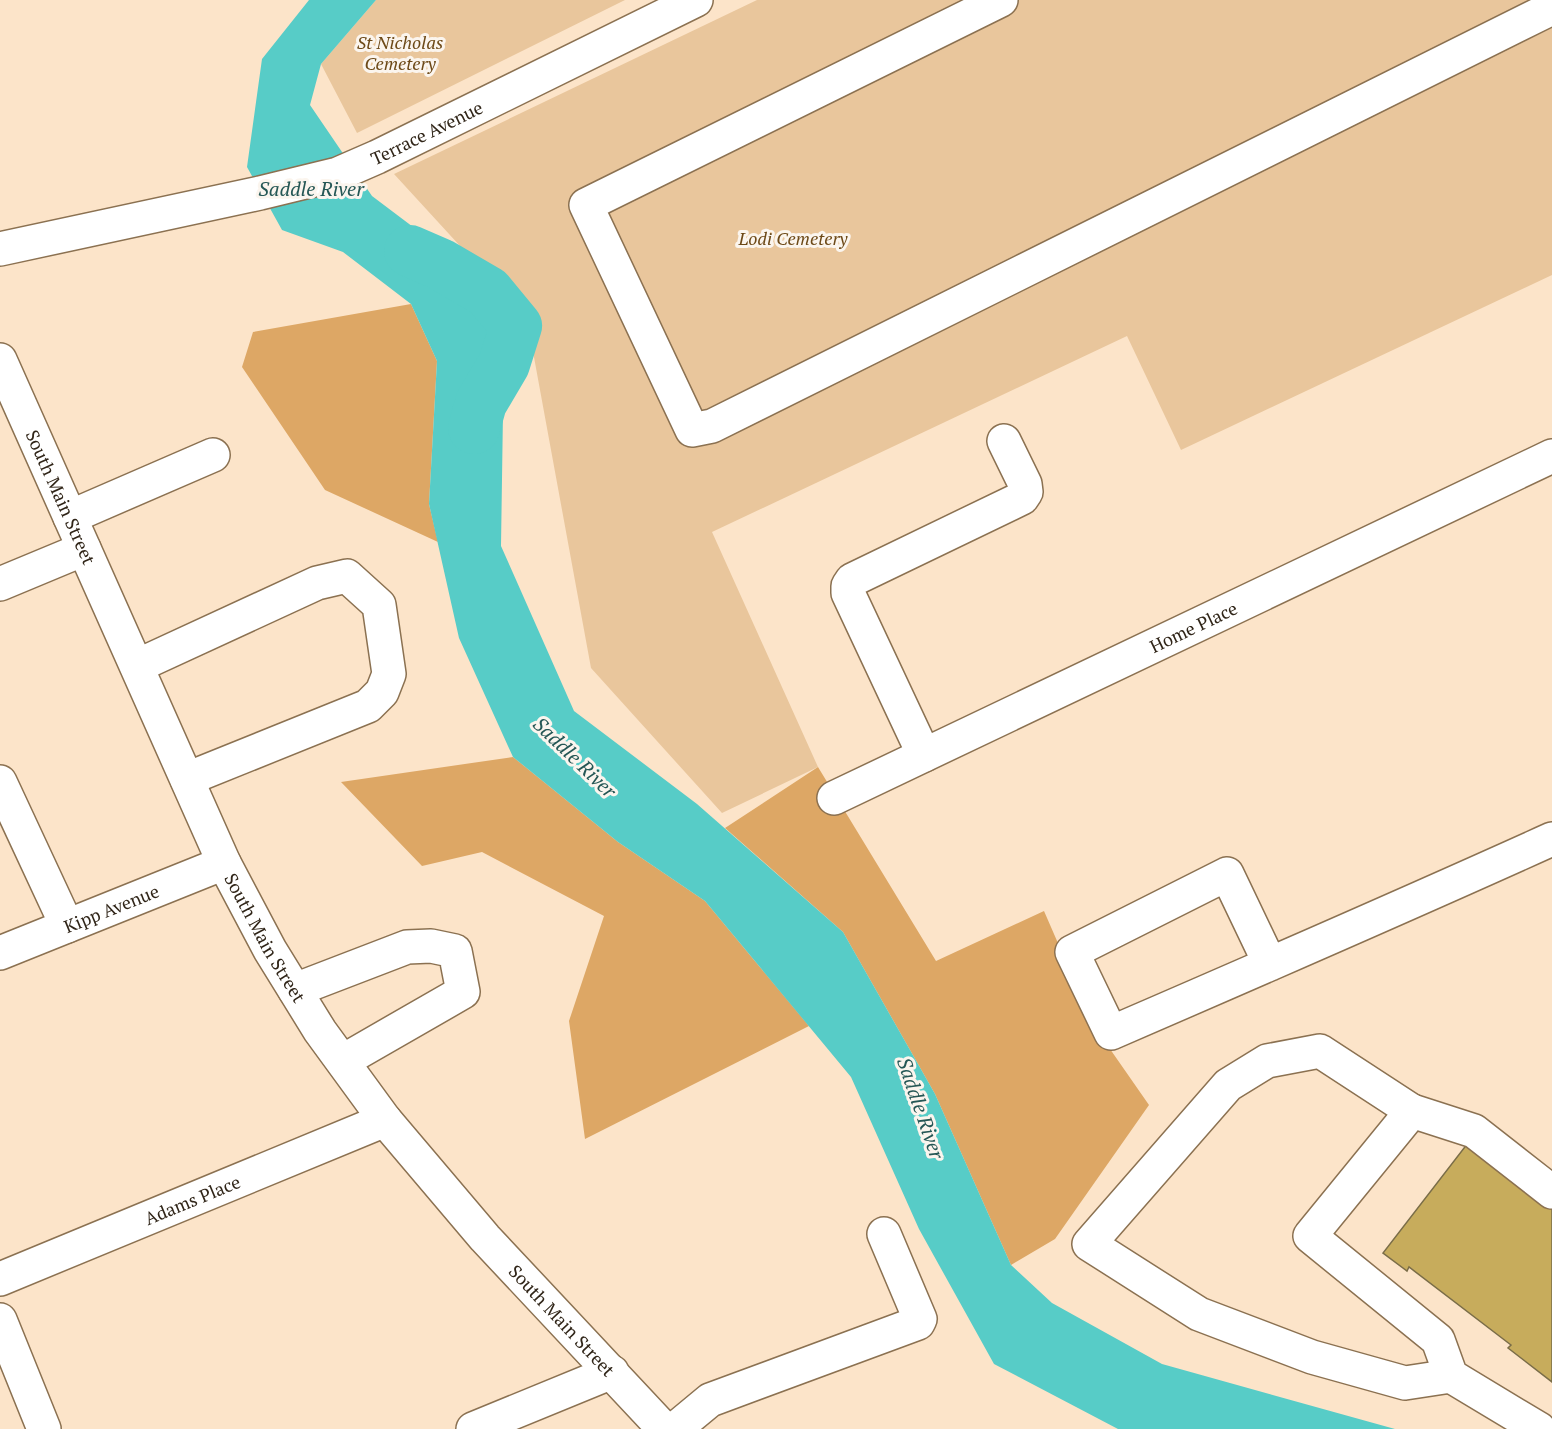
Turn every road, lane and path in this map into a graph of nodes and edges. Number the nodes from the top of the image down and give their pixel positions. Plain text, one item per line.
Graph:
1 (696, 0) edge
2 (1001, 0) edge
3 (1552, 8) edge
4 (0, 249) edge
5 (0, 360) edge
6 (1004, 441) dead end
7 (213, 455) dead end
8 (1552, 456) edge
9 (70, 516) junction
10 (84, 549) junction
11 (0, 584) edge
12 (136, 666) junction
13 (924, 755) junction
14 (187, 779) junction
15 (0, 782) edge
16 (834, 798) dead end
17 (1552, 839) edge
18 (224, 863) junction
19 (67, 926) junction
20 (0, 953) edge
21 (1270, 964) junction
22 (295, 990) junction
23 (343, 1061) junction
24 (1412, 1111) junction
25 (385, 1120) junction
26 (1552, 1192) edge
27 (884, 1234) dead end
28 (0, 1279) edge
29 (0, 1320) edge
30 (612, 1372) junction
31 (1451, 1376) junction
32 (44, 1429) edge
33 (473, 1429) edge
34 (664, 1429) edge
35 (675, 1429) edge
36 (1539, 1429) edge

1 - 4 street, Terrace Avenue
2 - 3 street
5 - 9 street, South Main Street
6 - 13 street
7 - 9 street
8 - 13 street, Home Place
9 - 10 street, South Main Street
10 - 11 street
10 - 12 street, South Main Street
12 - 14 street, South Main Street
12 - 14 street
13 - 16 street, Home Place
14 - 18 street, South Main Street
15 - 19 street
17 - 21 street
18 - 19 street, Kipp Avenue
18 - 22 street, South Main Street
19 - 20 street, Kipp Avenue
21 - 21 street
22 - 23 street, South Main Street
22 - 23 street
23 - 25 street, South Main Street
24 - 26 street
24 - 31 street
24 - 31 street
25 - 28 street, Adams Place
25 - 30 street, South Main Street
27 - 35 street
29 - 32 street
30 - 33 street
30 - 34 street, South Main Street
31 - 36 street

